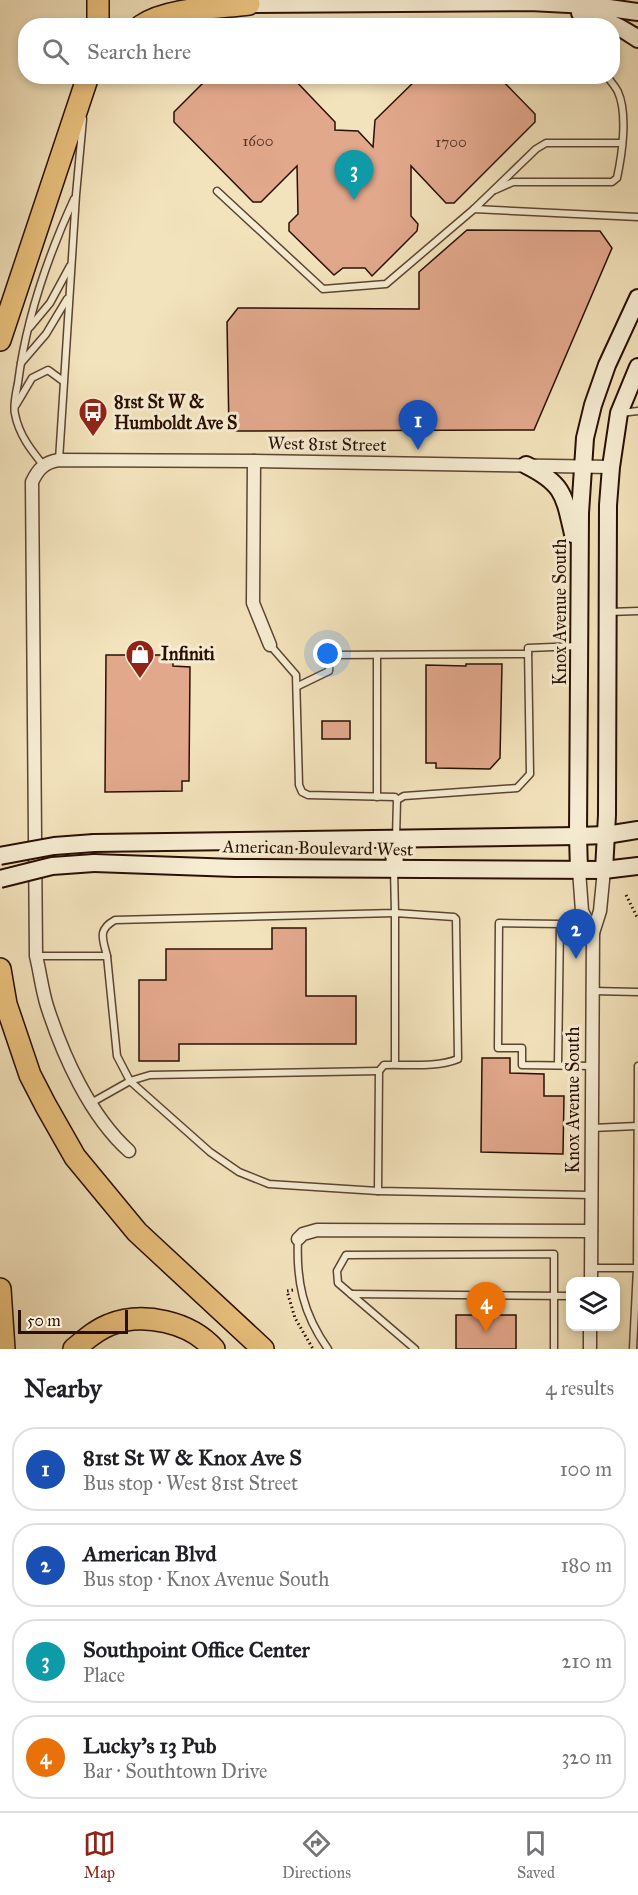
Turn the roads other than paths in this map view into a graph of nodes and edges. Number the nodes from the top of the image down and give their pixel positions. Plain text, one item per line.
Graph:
1 (98, 0) edge
2 (212, 0) edge
3 (474, 1) edge
4 (276, 2) edge
5 (530, 2) junction
6 (249, 4) junction
7 (638, 12) edge
8 (98, 18) edge
9 (153, 18) edge
10 (601, 18) edge
11 (620, 28) edge
12 (638, 39) edge
13 (86, 84) edge
14 (87, 84) edge
15 (612, 84) edge
16 (622, 143) junction
17 (495, 190) junction
18 (217, 191) dead end
19 (76, 195) junction
20 (474, 210) junction
21 (638, 217) edge
22 (71, 263) junction
23 (69, 295) junction
24 (638, 298) edge
25 (27, 330) junction
26 (0, 340) edge
27 (20, 364) junction
28 (638, 367) edge
29 (63, 381) junction
30 (14, 411) junction
31 (638, 411) edge
32 (620, 413) junction
33 (59, 460) junction
34 (254, 461) junction
35 (526, 465) junction
36 (44, 466) junction
37 (582, 466) junction
38 (611, 467) junction
39 (580, 564) junction
40 (638, 611) edge
41 (607, 612) junction
42 (270, 645) joint
43 (579, 646) junction
44 (528, 654) junction
45 (377, 655) junction
46 (298, 686) junction
47 (377, 797) junction
48 (397, 800) junction
49 (638, 830) edge
50 (606, 835) junction
51 (578, 836) junction
52 (396, 839) junction
53 (0, 856) edge
54 (638, 866) edge
55 (394, 869) junction
56 (579, 870) junction
57 (604, 870) junction
58 (0, 879) edge
59 (394, 913) junction
60 (593, 933) junction
61 (36, 956) junction
62 (107, 956) junction
63 (0, 969) edge
64 (593, 991) junction
65 (638, 992) edge
66 (395, 1065) junction
67 (558, 1065) junction
68 (592, 1066) junction
69 (638, 1066) edge
70 (379, 1071) junction
71 (130, 1081) junction
72 (91, 1103) junction
73 (637, 1126) edge
74 (592, 1128) junction
75 (129, 1151) dead end
76 (378, 1191) junction
77 (591, 1195) junction
78 (591, 1231) junction
79 (298, 1239) joint
80 (591, 1268) junction
81 (637, 1268) edge
82 (591, 1277) edge
83 (0, 1289) edge
84 (351, 1294) junction
85 (554, 1295) junction
86 (566, 1296) edge
87 (590, 1331) edge
88 (4, 1349) edge
89 (74, 1349) edge
90 (214, 1349) edge
91 (263, 1349) edge
92 (328, 1349) edge
93 (415, 1349) edge
94 (554, 1349) edge
95 (590, 1349) edge
96 (633, 1349) edge

1 - 8 highway
2 - 6 street
3 - 4 street
3 - 5 street
4 - 6 street
5 - 7 street
5 - 10 street
6 - 9 highway
11 - 12 street
13 - 26 highway
14 - 19 lane
15 - 16 lane
16 - 17 lane
16 - 17 lane
17 - 20 lane
18 - 20 lane
19 - 22 lane
19 - 25 lane
20 - 21 lane
22 - 23 lane
22 - 25 lane
23 - 27 lane
23 - 29 lane
24 - 37 street, Knox Avenue South
25 - 27 lane
27 - 30 lane
28 - 32 street, Knox Avenue South
29 - 30 lane
29 - 33 lane
30 - 36 lane
31 - 32 lane
32 - 38 street, Knox Avenue South
33 - 34 street, West 81st Street
33 - 36 street, West 81st Street
34 - 35 street, West 81st Street
34 - 42 street
35 - 37 street, West 81st Street
35 - 39 street
36 - 61 street
37 - 38 street, West 81st Street
37 - 39 street, Knox Avenue South
38 - 41 street, Knox Avenue South
39 - 43 street, Knox Avenue South
40 - 41 lane
41 - 50 street, Knox Avenue South
42 - 46 lane
43 - 44 lane
43 - 51 street, Knox Avenue South
44 - 45 lane
44 - 48 lane
45 - 46 lane
45 - 47 lane
46 - 47 lane
47 - 48 lane
48 - 52 lane
49 - 50 street, American Boulevard West
50 - 51 street, American Boulevard West
50 - 57 street, Knox Avenue South
51 - 52 street, American Boulevard West
51 - 56 street, Knox Avenue South
52 - 53 street, American Boulevard West, bridge
52 - 55 street
54 - 57 street, American Boulevard West
55 - 56 street, American Boulevard West
55 - 58 street, American Boulevard West, bridge
55 - 59 lane
56 - 57 street, American Boulevard West
56 - 60 street, Knox Avenue South
57 - 60 street, Knox Avenue South
59 - 62 lane
59 - 66 lane
59 - 66 lane
60 - 64 street, Knox Avenue South
61 - 62 lane
61 - 72 street
62 - 71 lane
63 - 91 highway
64 - 65 lane
64 - 68 street, Knox Avenue South
66 - 70 lane
67 - 67 lane
67 - 68 lane
68 - 74 street, Knox Avenue South
69 - 73 lane
70 - 71 lane
70 - 76 lane
71 - 72 lane
71 - 76 lane
72 - 75 street
73 - 74 lane
73 - 81 lane
74 - 77 street, Knox Avenue South
76 - 77 lane
77 - 78 street, Knox Avenue South
78 - 79 street
78 - 80 street, Knox Avenue South
79 - 92 lane
80 - 81 lane
80 - 82 street, Knox Avenue South
81 - 96 lane
83 - 88 highway
84 - 85 lane
84 - 85 lane
84 - 93 lane
85 - 86 lane
85 - 94 lane
87 - 95 street
89 - 90 highway

